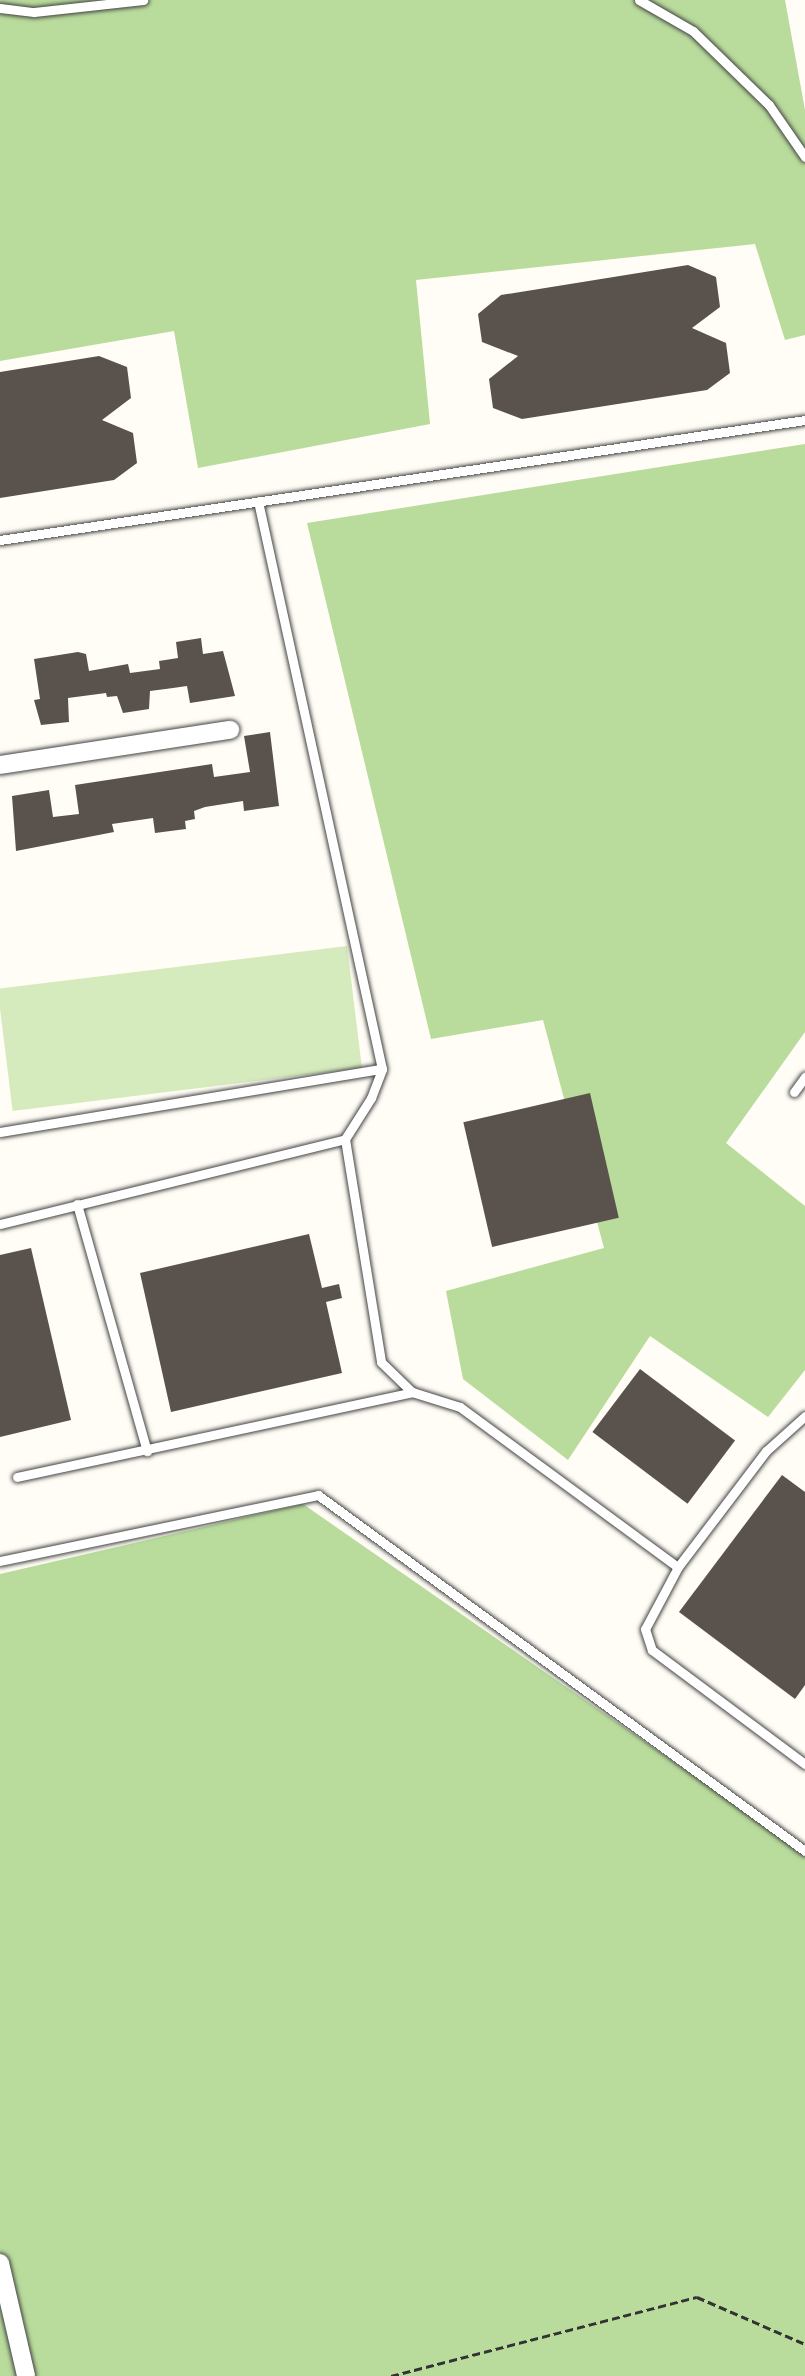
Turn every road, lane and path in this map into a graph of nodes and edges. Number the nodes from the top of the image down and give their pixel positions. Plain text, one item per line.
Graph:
1 (143, 0) edge
2 (639, 0) edge
3 (0, 8) edge
4 (805, 157) edge
5 (805, 420) edge
6 (258, 501) junction
7 (0, 540) edge
8 (230, 730) dead end
9 (0, 765) edge
10 (382, 1069) junction
11 (805, 1077) edge
12 (794, 1092) dead end
13 (0, 1132) edge
14 (345, 1139) junction
15 (77, 1204) junction
16 (0, 1224) edge
17 (412, 1392) junction
18 (805, 1416) edge
19 (147, 1451) junction
20 (17, 1477) dead end
21 (0, 1561) edge
22 (678, 1567) junction
23 (805, 1764) edge
24 (805, 1851) edge
25 (0, 2263) edge
26 (805, 2344) edge
27 (26, 2376) edge
28 (391, 2376) edge

1 - 3 lane
2 - 4 lane
5 - 6 lane
6 - 7 lane
6 - 10 lane
8 - 9 street
10 - 13 lane
10 - 14 lane
11 - 12 lane
14 - 15 lane
14 - 17 lane
15 - 16 lane
15 - 19 lane
17 - 19 lane
17 - 22 lane
18 - 22 lane
19 - 20 lane
21 - 24 lane
22 - 23 lane
25 - 27 street
26 - 28 path

